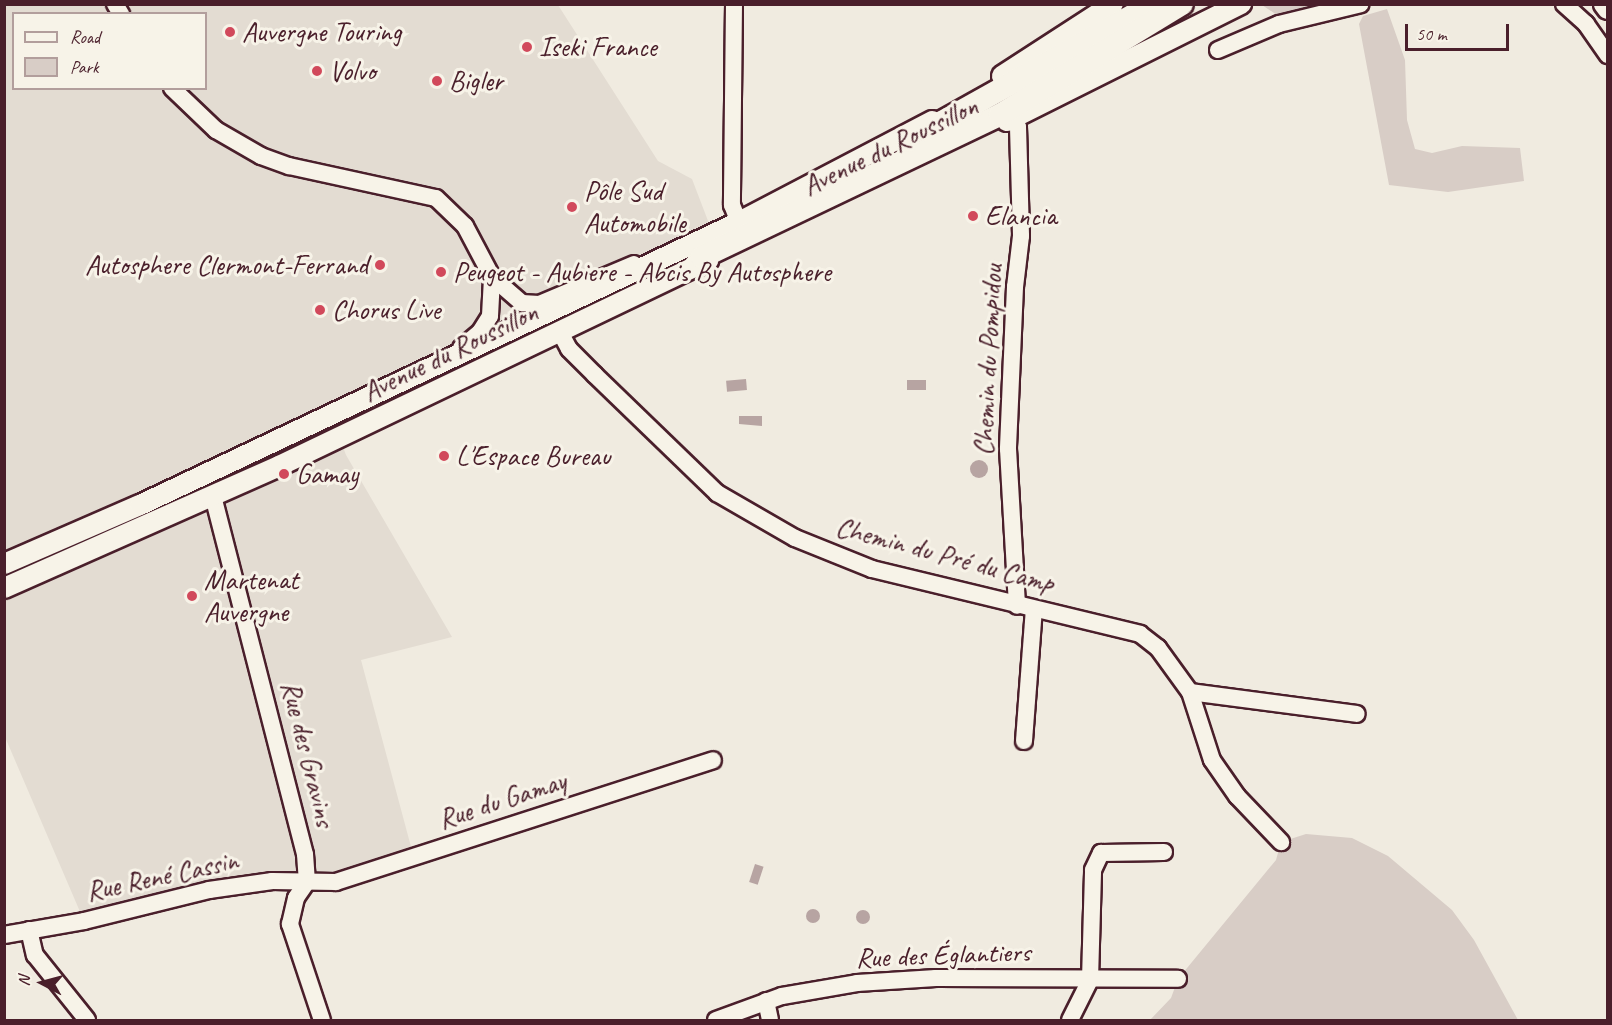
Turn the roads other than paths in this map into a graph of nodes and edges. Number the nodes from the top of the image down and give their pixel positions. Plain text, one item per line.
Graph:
1 (734, 4) edge
2 (1113, 4) edge
3 (1153, 4) edge
4 (1182, 4) edge
5 (1241, 4) edge
6 (1361, 4) edge
7 (1564, 4) edge
8 (1218, 50) dead end
9 (1608, 55) edge
10 (174, 90) edge
11 (1014, 118) junction
12 (919, 130) junction
13 (739, 222) junction
14 (675, 252) junction
15 (695, 266) junction
16 (492, 277) junction
17 (560, 332) junction
18 (445, 360) junction
19 (213, 496) junction
20 (4, 564) edge
21 (4, 588) edge
22 (1017, 606) junction
23 (1034, 609) junction
24 (1190, 692) junction
25 (1357, 714) dead end
26 (1024, 741) dead end
27 (713, 760) dead end
28 (1281, 842) dead end
29 (1164, 852) dead end
30 (307, 882) junction
31 (29, 930) junction
32 (4, 935) edge
33 (1178, 979) dead end
34 (1090, 980) junction
35 (766, 1001) junction
36 (87, 1020) edge
37 (322, 1020) edge
38 (716, 1020) edge
39 (770, 1020) edge
40 (1070, 1020) edge

1 - 13 street
2 - 12 main road, Avenue du Roussillon
3 - 12 highway
4 - 15 highway
5 - 11 main road, Avenue du Roussillon
6 - 8 street
7 - 9 street
10 - 16 street
11 - 15 main road, Avenue du Roussillon
11 - 22 street, Chemin du Pompidou
12 - 13 main road, Avenue du Roussillon
13 - 14 main road, Avenue du Roussillon
14 - 16 street
14 - 18 main road, Avenue du Roussillon
15 - 17 main road, Avenue du Roussillon
16 - 18 street
17 - 19 main road, Avenue du Roussillon
17 - 22 street, Chemin du Pré du Camp
18 - 20 main road, Avenue du Roussillon
19 - 21 main road, Avenue du Roussillon
19 - 30 street, Rue des Gravins
22 - 23 street, Chemin du Pré du Camp
23 - 24 street, Chemin du Pré du Camp
23 - 26 street
24 - 25 street
24 - 28 street, Chemin du Pré du Camp
27 - 30 street, Rue du Gamay
29 - 34 street
30 - 31 street, Rue René Cassin
30 - 37 street
31 - 32 street, Rue René Cassin
31 - 36 street
33 - 34 street, Rue des Églantiers
34 - 35 street, Rue des Églantiers
34 - 40 street
35 - 38 street, Rue des Églantiers
35 - 39 street

